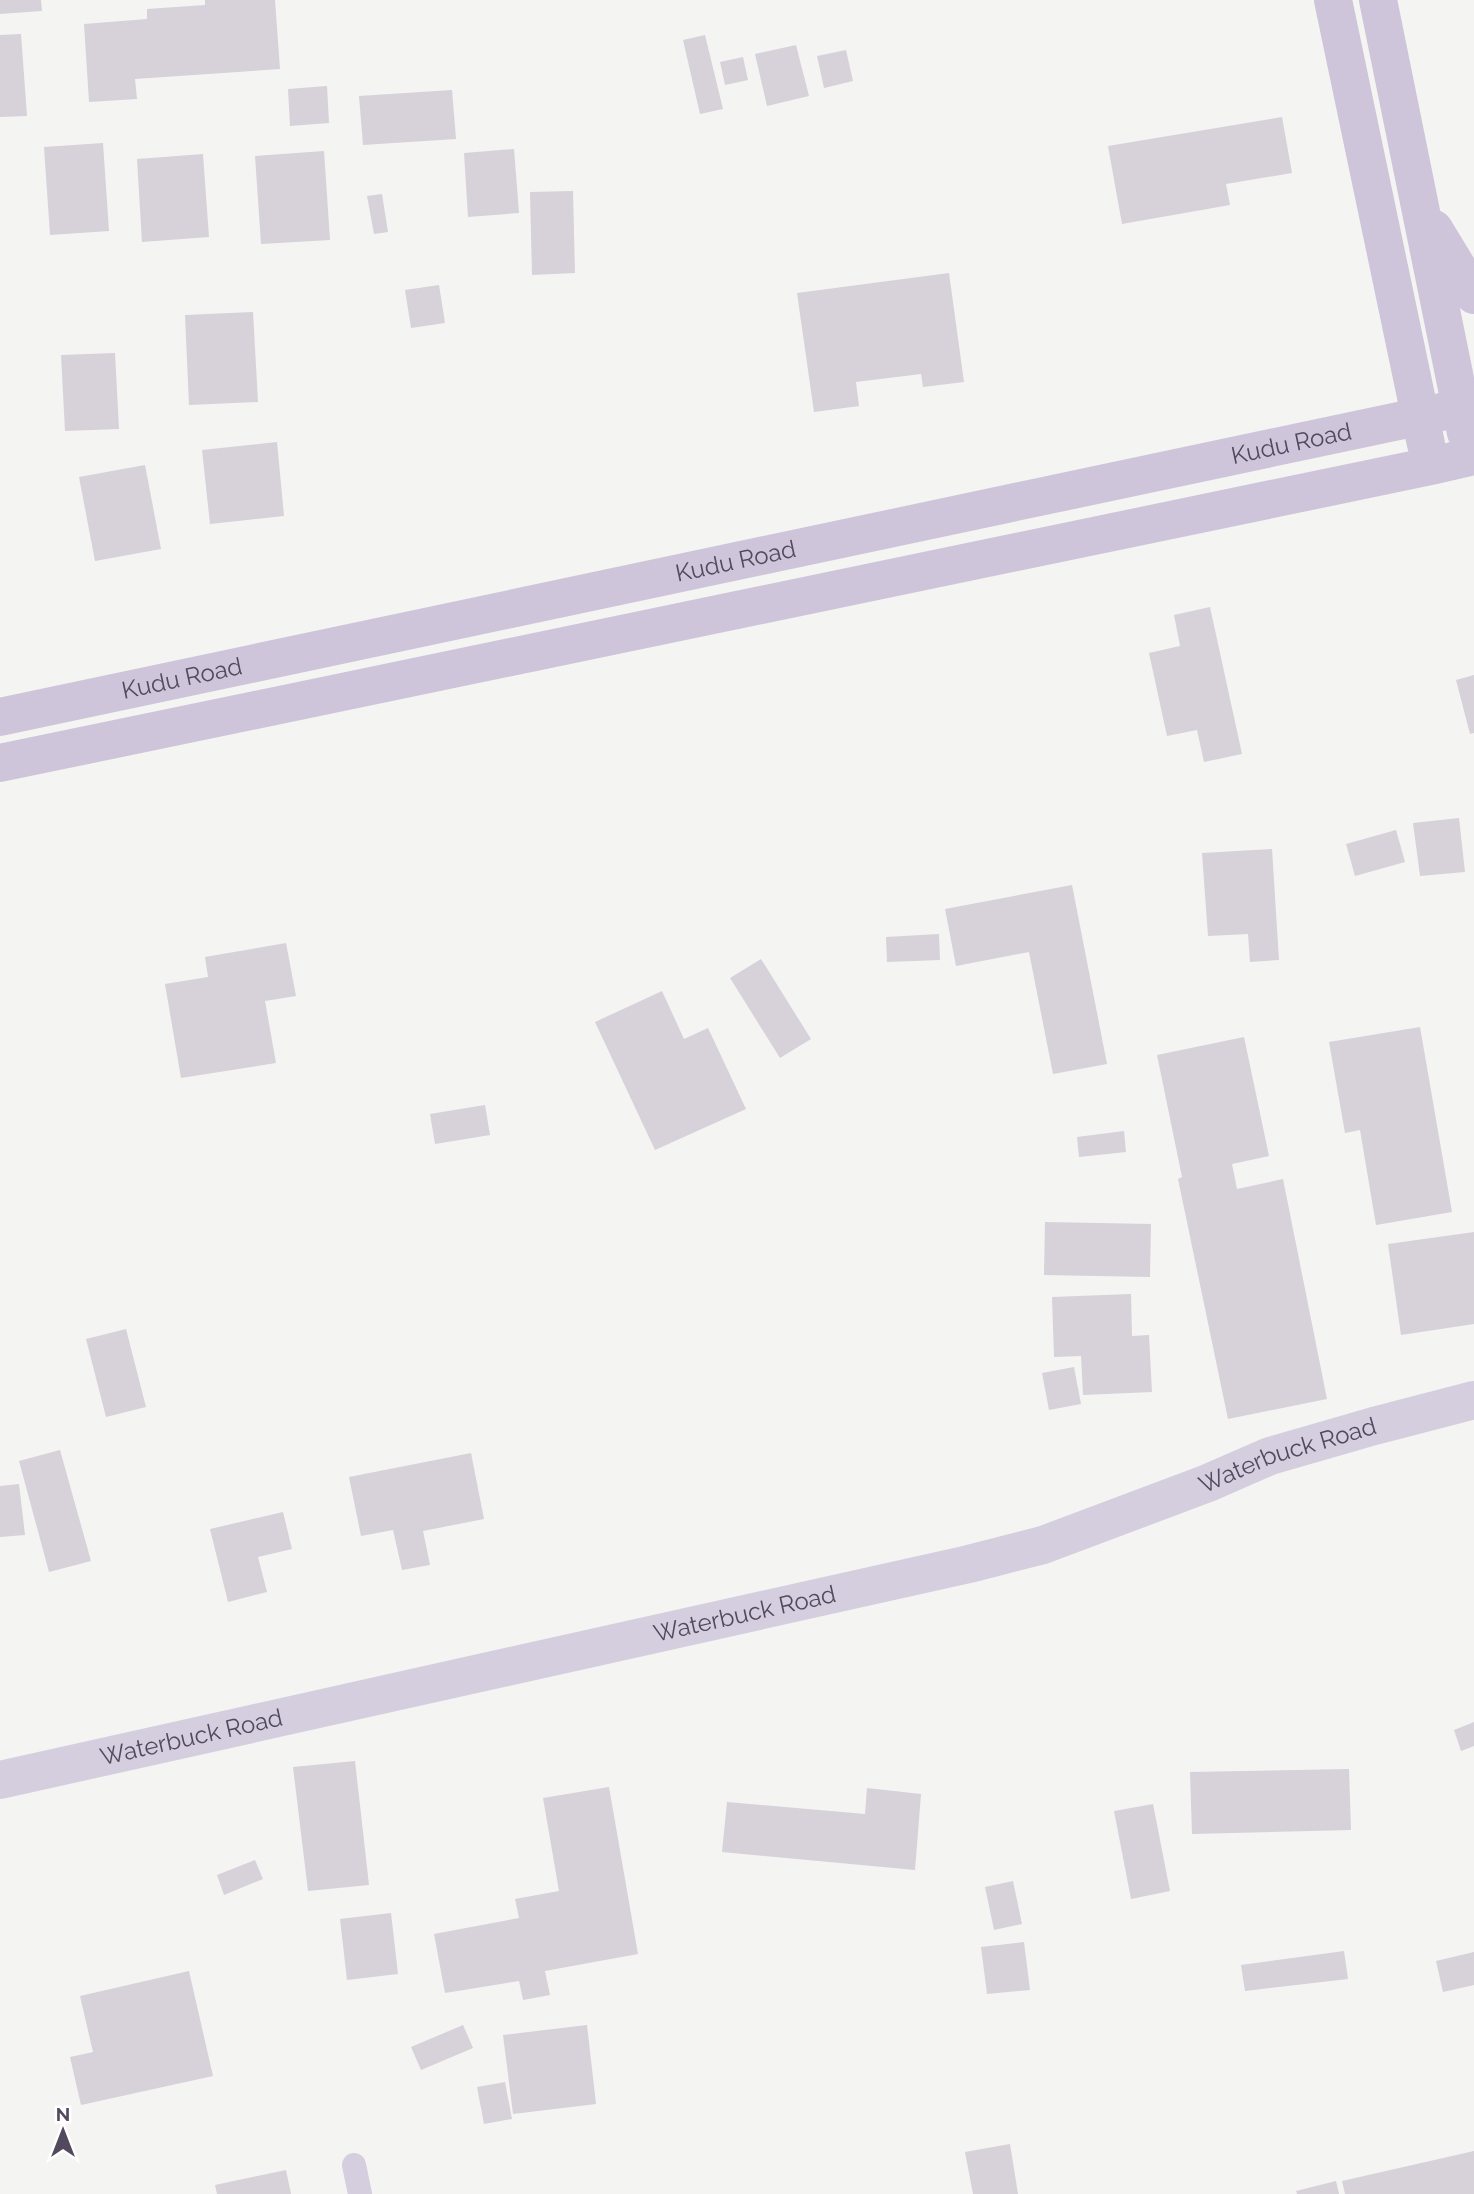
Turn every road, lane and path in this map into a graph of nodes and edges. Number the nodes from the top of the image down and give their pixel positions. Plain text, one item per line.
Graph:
1 (1333, 0) edge
2 (1378, 0) edge
3 (1420, 206) junction
4 (1474, 295) edge
5 (1467, 406) edge
6 (1421, 417) junction
7 (1472, 456) edge
8 (1431, 466) junction
9 (0, 717) edge
10 (0, 763) edge
11 (1474, 1400) edge
12 (0, 1780) edge
13 (354, 2165) dead end
14 (360, 2194) edge

1 - 6 main road
2 - 3 main road
3 - 4 main road
3 - 5 main road
5 - 6 main road, Kudu Road
5 - 7 main road
6 - 8 main road
6 - 9 main road, Kudu Road
7 - 8 main road, Kudu Road
8 - 10 main road, Kudu Road
11 - 12 street, Waterbuck Road
13 - 14 lane

